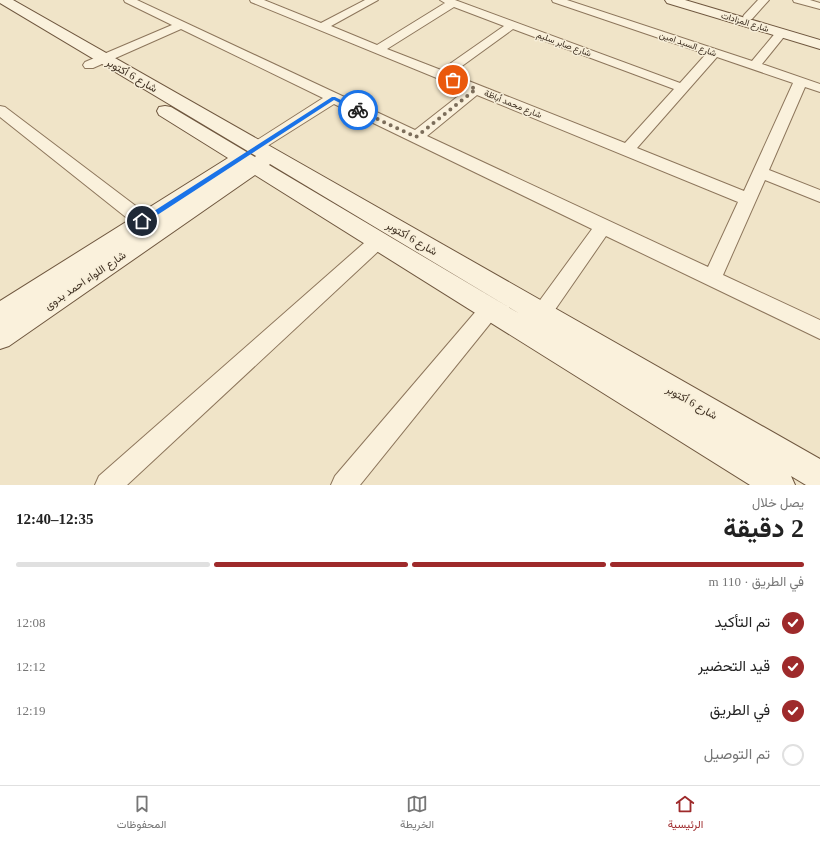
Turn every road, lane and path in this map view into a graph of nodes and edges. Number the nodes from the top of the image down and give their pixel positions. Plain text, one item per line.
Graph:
1 (4, 0) edge
2 (129, 0) edge
3 (255, 0) edge
4 (373, 0) edge
5 (557, 0) edge
6 (671, 0) edge
7 (691, 0) edge
8 (764, 0) edge
9 (798, 0) edge
10 (449, 2) edge
11 (275, 3) edge
12 (820, 6) edge
13 (0, 10) edge
14 (748, 17) junction
15 (181, 25) junction
16 (512, 25) junction
17 (321, 27) junction
18 (781, 33) junction
19 (820, 38) edge
20 (820, 45) edge
21 (378, 50) junction
22 (714, 53) junction
23 (97, 61) junction
24 (754, 66) junction
25 (442, 75) junction
26 (801, 81) junction
27 (683, 88) junction
28 (820, 88) edge
29 (476, 89) junction
30 (334, 98) junction
31 (0, 110) edge
32 (416, 137) junction
33 (627, 150) junction
34 (256, 156) junction
35 (760, 172) junction
36 (820, 196) edge
37 (748, 199) junction
38 (142, 221) junction
39 (603, 227) junction
40 (378, 241) junction
41 (712, 279) junction
42 (3, 306) edge
43 (490, 309) junction
44 (541, 314) junction
45 (820, 330) edge
46 (528, 332) junction
47 (0, 338) edge
48 (820, 476) edge
49 (768, 482) edge
50 (108, 485) edge
51 (344, 485) edge

1 - 23 street, شارع 6 أكتوبر
2 - 15 street
3 - 11 street, شارع محمد أباظة
4 - 17 street
5 - 22 street, شارع السيد امين
6 - 18 street, شارع المزادات
7 - 14 street, شارع المزادات
8 - 14 street
9 - 12 street
10 - 16 street, شارع صابر سليم
10 - 21 street
11 - 17 street, شارع محمد أباظة
13 - 23 street, شارع 6 أكتوبر
14 - 19 street, شارع المزادات
15 - 23 street
15 - 30 street
16 - 25 street
16 - 27 street, شارع صابر سليم
17 - 21 street, شارع محمد أباظة
18 - 20 street, شارع المزادات
18 - 24 street
21 - 25 street, شارع محمد أباظة
22 - 24 street, شارع السيد امين
22 - 27 street
23 - 34 street, شارع 6 أكتوبر
24 - 26 street, شارع السيد امين
25 - 29 street, شارع محمد أباظة
26 - 28 street, شارع السيد امين
26 - 35 street
27 - 33 street
29 - 32 street
29 - 33 street, شارع محمد أباظة
30 - 32 street
30 - 34 street
31 - 38 street
32 - 39 street
33 - 37 street, شارع محمد أباظة
34 - 38 street, شارع اللواء احمد بدوى
34 - 40 street, شارع 6 أكتوبر
34 - 44 street, شارع 6 أكتوبر
34 - 47 street, شارع اللواء احمد بدوى
35 - 36 street
35 - 37 street
37 - 41 street
38 - 42 street, شارع اللواء احمد بدوى
39 - 41 street
39 - 44 street
40 - 43 street, شارع 6 أكتوبر
40 - 50 street
41 - 45 street
43 - 46 street, شارع 6 أكتوبر
43 - 51 street
44 - 46 street
44 - 48 street, شارع 6 أكتوبر
46 - 49 street, شارع 6 أكتوبر

